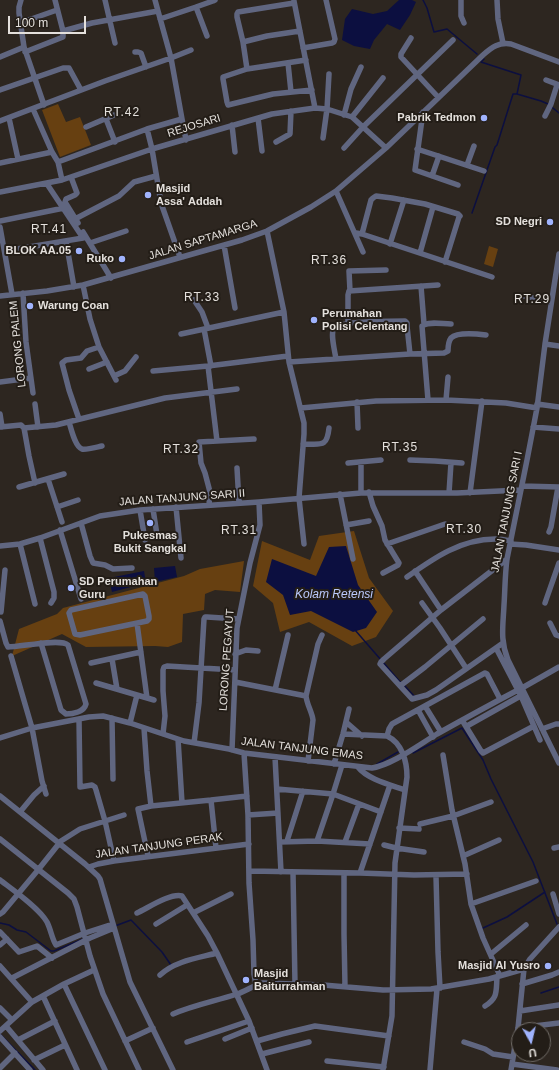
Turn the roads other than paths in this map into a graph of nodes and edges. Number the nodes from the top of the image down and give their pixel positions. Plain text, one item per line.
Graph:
1 (21, 0) edge
2 (55, 0) edge
3 (105, 0) edge
4 (156, 0) edge
5 (215, 0) edge
6 (326, 0) edge
7 (461, 0) edge
8 (497, 0) edge
9 (294, 1) edge
10 (196, 7) junction
11 (57, 10) junction
12 (158, 11) junction
13 (160, 19) junction
14 (110, 20) junction
15 (20, 23) junction
16 (464, 23) dead end
17 (64, 31) junction
18 (300, 31) junction
19 (207, 36) dead end
20 (411, 38) dead end
21 (453, 40) dead end
22 (243, 42) junction
23 (115, 43) dead end
24 (503, 43) junction
25 (303, 48) junction
26 (24, 49) junction
27 (191, 50) dead end
28 (135, 52) dead end
29 (0, 57) edge
30 (171, 58) junction
31 (306, 60) junction
32 (559, 62) edge
33 (288, 63) junction
34 (146, 67) junction
35 (360, 67) dead end
36 (248, 69) junction
37 (329, 74) dead end
38 (417, 74) junction
39 (34, 78) junction
40 (383, 78) dead end
41 (546, 80) dead end
42 (558, 85) edge
43 (0, 90) edge
44 (81, 90) junction
45 (312, 90) junction
46 (292, 92) junction
47 (438, 97) junction
48 (44, 105) junction
49 (315, 108) junction
50 (33, 109) junction
51 (327, 109) junction
52 (291, 111) junction
53 (423, 112) junction
54 (114, 114) dead end
55 (344, 115) junction
56 (545, 116) dead end
57 (352, 117) junction
58 (9, 118) junction
59 (258, 118) junction
60 (106, 119) junction
61 (182, 119) junction
62 (0, 121) edge
63 (232, 125) junction
64 (86, 127) dead end
65 (363, 127) junction
66 (147, 130) junction
67 (323, 138) dead end
68 (186, 140) junction
69 (115, 142) junction
70 (276, 142) dead end
71 (474, 146) dead end
72 (344, 148) dead end
73 (386, 148) junction
74 (152, 149) junction
75 (417, 149) junction
76 (262, 151) dead end
77 (52, 152) junction
78 (235, 152) dead end
79 (439, 156) junction
80 (18, 159) junction
81 (58, 162) junction
82 (0, 163) edge
83 (467, 165) junction
84 (484, 171) dead end
85 (156, 176) junction
86 (432, 176) junction
87 (72, 177) junction
88 (62, 180) junction
89 (47, 184) junction
90 (458, 185) dead end
91 (336, 191) junction
92 (0, 192) edge
93 (404, 200) junction
94 (433, 207) junction
95 (64, 208) junction
96 (75, 219) junction
97 (0, 221) edge
98 (0, 227) edge
99 (126, 231) dead end
100 (268, 231) junction
101 (356, 233) junction
102 (362, 234) junction
103 (66, 241) junction
104 (90, 243) junction
105 (390, 244) junction
106 (224, 245) junction
107 (5, 251) junction
108 (363, 252) dead end
109 (420, 253) junction
110 (559, 254) edge
111 (180, 258) junction
112 (445, 262) junction
113 (558, 266) edge
114 (386, 270) dead end
115 (492, 277) dead end
116 (111, 278) junction
117 (83, 285) junction
118 (438, 285) dead end
119 (420, 286) junction
120 (74, 287) junction
121 (556, 290) edge
122 (350, 291) junction
123 (23, 293) junction
124 (12, 294) junction
125 (0, 296) edge
126 (524, 296) dead end
127 (194, 300) dead end
128 (551, 302) junction
129 (235, 308) dead end
130 (284, 312) junction
131 (348, 323) junction
132 (424, 324) junction
133 (451, 324) dead end
134 (206, 329) junction
135 (181, 334) dead end
136 (486, 335) dead end
137 (545, 344) junction
138 (99, 346) junction
139 (559, 346) edge
140 (410, 354) junction
141 (424, 354) junction
142 (136, 357) dead end
143 (289, 359) junction
144 (336, 359) junction
145 (107, 362) junction
146 (209, 366) junction
147 (89, 369) dead end
148 (153, 371) dead end
149 (448, 377) dead end
150 (31, 378) junction
151 (0, 382) edge
152 (237, 389) dead end
153 (211, 392) junction
154 (33, 393) dead end
155 (428, 400) junction
156 (446, 400) junction
157 (482, 401) junction
158 (357, 402) junction
159 (35, 404) dead end
160 (537, 406) junction
161 (559, 407) edge
162 (301, 408) junction
163 (0, 414) edge
164 (79, 419) junction
165 (70, 422) junction
166 (1, 427) edge
167 (38, 427) junction
168 (533, 427) junction
169 (24, 428) junction
170 (329, 428) dead end
171 (358, 428) dead end
172 (559, 429) edge
173 (254, 439) dead end
174 (217, 441) junction
175 (303, 444) junction
176 (102, 446) dead end
177 (381, 460) dead end
178 (410, 460) dead end
179 (361, 462) junction
180 (451, 462) junction
181 (462, 462) dead end
182 (348, 463) dead end
183 (237, 468) dead end
184 (64, 474) dead end
185 (48, 479) junction
186 (35, 483) junction
187 (19, 487) dead end
188 (559, 487) edge
189 (521, 488) junction
190 (361, 492) junction
191 (369, 492) junction
192 (449, 493) junction
193 (470, 493) junction
194 (340, 494) junction
195 (300, 498) junction
196 (78, 500) dead end
197 (259, 502) junction
198 (239, 503) junction
199 (210, 505) junction
200 (57, 507) junction
201 (176, 507) junction
202 (153, 509) junction
203 (140, 510) junction
204 (556, 512) edge
205 (369, 521) dead end
206 (62, 522) dead end
207 (81, 523) junction
208 (445, 524) dead end
209 (346, 526) junction
210 (60, 530) junction
211 (549, 532) dead end
212 (157, 535) dead end
213 (40, 538) junction
214 (145, 540) dead end
215 (511, 542) junction
216 (20, 544) junction
217 (304, 544) dead end
218 (387, 544) junction
219 (0, 546) edge
220 (559, 550) edge
221 (181, 558) dead end
222 (353, 559) dead end
223 (507, 559) junction
224 (559, 563) edge
225 (132, 568) dead end
226 (5, 570) dead end
227 (414, 572) junction
228 (383, 573) dead end
229 (407, 577) dead end
230 (1, 596) edge
231 (81, 599) dead end
232 (51, 603) dead end
233 (422, 603) dead end
234 (545, 603) dead end
235 (35, 604) dead end
236 (441, 610) junction
237 (1, 612) dead end
238 (432, 618) junction
239 (238, 619) junction
240 (482, 619) dead end
241 (0, 621) edge
242 (137, 623) junction
243 (550, 623) dead end
244 (288, 635) dead end
245 (322, 635) dead end
246 (559, 636) edge
247 (41, 643) junction
248 (503, 643) junction
249 (451, 646) junction
250 (496, 648) junction
251 (258, 651) dead end
252 (141, 652) junction
253 (236, 654) junction
254 (11, 656) dead end
255 (112, 659) junction
256 (91, 663) dead end
257 (201, 667) junction
258 (559, 667) edge
259 (466, 668) junction
260 (235, 670) junction
261 (235, 682) junction
262 (96, 683) dead end
263 (402, 684) junction
264 (116, 689) junction
265 (275, 690) junction
266 (521, 692) junction
267 (137, 695) junction
268 (306, 696) junction
269 (147, 698) junction
270 (500, 699) junction
271 (154, 700) dead end
272 (421, 708) junction
273 (349, 709) dead end
274 (112, 718) junction
275 (79, 719) junction
276 (462, 720) junction
277 (346, 722) junction
278 (130, 723) junction
279 (559, 724) edge
280 (467, 726) junction
281 (534, 726) junction
282 (32, 728) junction
283 (144, 728) junction
284 (542, 729) junction
285 (163, 734) junction
286 (343, 734) junction
287 (437, 735) junction
288 (362, 736) junction
289 (387, 736) junction
290 (0, 738) edge
291 (178, 739) junction
292 (540, 740) dead end
293 (194, 743) junction
294 (232, 750) junction
295 (244, 753) junction
296 (403, 754) junction
297 (443, 756) dead end
298 (275, 757) junction
299 (558, 760) edge
300 (308, 761) junction
301 (334, 764) junction
302 (342, 765) junction
303 (358, 767) junction
304 (113, 779) dead end
305 (390, 785) junction
306 (44, 786) junction
307 (277, 789) junction
308 (405, 790) junction
309 (303, 791) junction
310 (46, 794) dead end
311 (333, 794) junction
312 (0, 796) edge
313 (247, 796) junction
314 (211, 800) junction
315 (491, 802) dead end
316 (182, 803) junction
317 (359, 804) junction
318 (151, 806) junction
319 (20, 812) junction
320 (381, 812) junction
321 (278, 814) junction
322 (124, 815) dead end
323 (248, 815) junction
324 (453, 816) junction
325 (105, 821) junction
326 (399, 828) junction
327 (0, 839) edge
328 (499, 840) dead end
329 (287, 841) junction
330 (316, 841) junction
331 (59, 842) junction
332 (280, 842) junction
333 (345, 842) junction
334 (249, 844) junction
335 (370, 844) junction
336 (384, 845) dead end
337 (216, 848) junction
338 (396, 848) junction
339 (424, 852) dead end
340 (148, 856) junction
341 (463, 856) junction
342 (114, 861) junction
343 (89, 867) junction
344 (38, 870) junction
345 (250, 871) junction
346 (281, 872) junction
347 (293, 872) junction
348 (344, 873) junction
349 (360, 873) junction
350 (467, 874) junction
351 (394, 875) junction
352 (436, 876) junction
353 (0, 880) edge
354 (536, 881) dead end
355 (18, 894) junction
356 (231, 894) dead end
357 (553, 894) dead end
358 (472, 904) junction
359 (187, 905) junction
360 (137, 913) dead end
361 (193, 913) junction
362 (0, 914) edge
363 (559, 914) edge
364 (156, 924) dead end
365 (526, 925) dead end
366 (113, 926) junction
367 (559, 927) edge
368 (0, 932) edge
369 (86, 937) junction
370 (6, 939) junction
371 (0, 945) edge
372 (217, 953) junction
373 (490, 954) junction
374 (52, 958) junction
375 (0, 966) edge
376 (524, 969) junction
377 (94, 970) junction
378 (559, 972) edge
379 (160, 974) dead end
380 (498, 977) junction
381 (12, 978) junction
382 (64, 984) junction
383 (295, 984) junction
384 (522, 984) junction
385 (256, 985) junction
386 (345, 986) junction
387 (438, 989) junction
388 (393, 991) junction
389 (236, 994) junction
390 (43, 996) junction
391 (32, 1002) junction
392 (559, 1005) edge
393 (485, 1006) dead end
394 (0, 1008) edge
395 (520, 1011) junction
396 (173, 1014) dead end
397 (12, 1020) junction
398 (249, 1021) junction
399 (54, 1022) junction
400 (519, 1022) edge
401 (3, 1028) edge
402 (153, 1028) junction
403 (252, 1028) junction
404 (389, 1036) junction
405 (0, 1038) edge
406 (225, 1039) dead end
407 (18, 1040) junction
408 (125, 1041) junction
409 (257, 1041) junction
410 (187, 1042) dead end
411 (309, 1042) dead end
412 (464, 1042) dead end
413 (65, 1045) junction
414 (15, 1054) junction
415 (262, 1054) junction
416 (511, 1057) edge
417 (34, 1060) junction
418 (327, 1061) dead end
419 (511, 1067) edge
420 (0, 1068) edge
421 (384, 1068) edge
422 (75, 1069) edge
423 (136, 1069) edge
424 (30, 1070) edge
425 (43, 1070) edge
426 (105, 1070) edge
427 (173, 1070) edge
428 (267, 1070) edge
429 (430, 1070) edge
430 (557, 1070) edge

1 - 15 street
2 - 11 street
3 - 14 street
4 - 12 street
5 - 10 street
6 - 25 street
7 - 16 street
8 - 24 street
9 - 18 street
9 - 22 street
10 - 13 street
10 - 19 street
11 - 15 street
11 - 17 street
12 - 13 street
12 - 14 street
13 - 30 street
14 - 17 street
14 - 23 street
15 - 26 street
17 - 26 street
18 - 22 street
18 - 25 street
20 - 38 street
21 - 38 street
22 - 36 street
24 - 32 street
24 - 47 street, JALAN SAPTAMARGA
25 - 31 street
26 - 29 street
26 - 39 street
27 - 30 street
28 - 34 street
30 - 34 street
30 - 61 street
31 - 33 street
31 - 45 street
33 - 36 street
33 - 46 street
34 - 44 street
35 - 55 street
36 - 46 street
37 - 51 street
38 - 47 street
38 - 65 street
39 - 43 street
39 - 44 street
39 - 48 street
40 - 57 street
41 - 42 street
42 - 56 street
44 - 48 street
45 - 46 street
45 - 49 street
47 - 53 street, JALAN SAPTAMARGA
48 - 50 street
49 - 51 street, REJOSARI
49 - 52 street, REJOSARI
50 - 58 street
50 - 77 street
51 - 55 street, REJOSARI
51 - 67 street
52 - 59 street, REJOSARI
52 - 70 street
53 - 73 street, JALAN SAPTAMARGA
53 - 75 street
54 - 60 street
55 - 57 street, REJOSARI
57 - 65 street, REJOSARI
58 - 62 street
58 - 80 street
59 - 63 street, REJOSARI
59 - 76 street
60 - 64 street
60 - 69 street
61 - 66 street
61 - 68 street
63 - 68 street, REJOSARI
63 - 78 street
65 - 72 street
65 - 73 street, REJOSARI
66 - 69 street
66 - 74 street
68 - 74 street, REJOSARI
69 - 81 street
71 - 83 street
73 - 91 street, JALAN SAPTAMARGA
74 - 85 street
74 - 87 street, REJOSARI
75 - 79 street
75 - 86 street
77 - 80 street
77 - 81 street
79 - 83 street
79 - 86 street
80 - 82 street
81 - 88 street
83 - 84 street
85 - 96 street
85 - 111 street
86 - 90 street
87 - 88 street, REJOSARI
87 - 96 street
88 - 89 street, REJOSARI
89 - 92 street, REJOSARI
89 - 95 street
91 - 100 street, JALAN SAPTAMARGA
91 - 101 street
93 - 94 street
93 - 102 street
93 - 105 street
94 - 109 street
94 - 112 street
95 - 97 street
95 - 103 street
96 - 104 street
98 - 107 street
99 - 104 street
100 - 106 street, JALAN SAPTAMARGA
100 - 130 street
101 - 102 street
101 - 108 street
102 - 105 street
103 - 107 street
103 - 120 street
104 - 116 street
105 - 109 street
106 - 111 street, JALAN SAPTAMARGA
106 - 129 street
107 - 124 street
109 - 112 street
110 - 113 street, JALAN TANJUNG SARI I
111 - 116 street, JALAN SAPTAMARGA
112 - 115 street
113 - 121 street, JALAN TANJUNG SARI I
114 - 122 street
116 - 117 street, JALAN SAPTAMARGA
117 - 120 street, JALAN SAPTAMARGA
117 - 138 street
118 - 119 street
119 - 122 street
119 - 132 street
120 - 123 street, JALAN SAPTAMARGA
121 - 128 street, JALAN TANJUNG SARI I
122 - 131 street
123 - 124 street, JALAN SAPTAMARGA
123 - 150 street, LORONG PALEM
124 - 125 street, JALAN SAPTAMARGA
126 - 128 street
127 - 134 street
128 - 137 street, JALAN TANJUNG SARI I
130 - 134 street
130 - 143 street
131 - 140 street
131 - 144 street
132 - 133 street
132 - 141 street
134 - 135 street
134 - 146 street
136 - 141 street
137 - 139 street
137 - 160 street, JALAN TANJUNG SARI I
138 - 145 street
138 - 164 street
140 - 141 street
140 - 144 street
141 - 155 street
142 - 145 street
143 - 144 street
143 - 146 street
143 - 162 street
145 - 147 street
146 - 148 street
146 - 153 street
149 - 156 street
150 - 151 street
150 - 154 street, LORONG PALEM
152 - 153 street
153 - 164 street
153 - 174 street
155 - 156 street
155 - 158 street
156 - 157 street
157 - 160 street
157 - 193 street
158 - 162 street
158 - 171 street
159 - 167 street
160 - 161 street
160 - 168 street, JALAN TANJUNG SARI I
162 - 175 street
163 - 166 street
164 - 165 street
165 - 167 street
165 - 176 street
166 - 169 street
167 - 169 street
168 - 172 street
168 - 189 street, JALAN TANJUNG SARI I
169 - 186 street
170 - 175 street
173 - 174 street
174 - 199 street
175 - 195 street
177 - 179 street
178 - 180 street
179 - 182 street
179 - 190 street
180 - 181 street
180 - 192 street
183 - 198 street
184 - 185 street
185 - 186 street
185 - 200 street
186 - 187 street
188 - 189 street, JALAN TANJUNG SARI II
188 - 204 street
189 - 193 street, JALAN TANJUNG SARI II
189 - 215 street, JALAN TANJUNG SARI I
190 - 191 street, JALAN TANJUNG SARI II
190 - 194 street, JALAN TANJUNG SARI II
191 - 192 street, JALAN TANJUNG SARI II
191 - 218 street
192 - 193 street, JALAN TANJUNG SARI II
194 - 195 street, JALAN TANJUNG SARI II
194 - 209 street
195 - 197 street, JALAN TANJUNG SARI II
195 - 217 street
196 - 200 street
197 - 198 street, JALAN TANJUNG SARI II
197 - 239 street, LORONG PEGAYUT
198 - 199 street, JALAN TANJUNG SARI II
199 - 201 street, JALAN TANJUNG SARI II
200 - 206 street
201 - 202 street, JALAN TANJUNG SARI II
201 - 221 street
202 - 203 street, JALAN TANJUNG SARI II
202 - 212 street
203 - 207 street, JALAN TANJUNG SARI II
203 - 214 street
204 - 211 street
205 - 209 street
207 - 210 street, JALAN TANJUNG SARI II
207 - 225 street
208 - 218 street
209 - 222 street
210 - 213 street, JALAN TANJUNG SARI II
210 - 231 street
213 - 216 street, JALAN TANJUNG SARI II
213 - 232 street
215 - 220 street
215 - 223 street, JALAN TANJUNG SARI I
215 - 227 street
216 - 219 street, JALAN TANJUNG SARI II
216 - 235 street
218 - 228 street
223 - 236 street
223 - 248 street, JALAN TANJUNG SARI I
224 - 234 street
226 - 230 street
227 - 229 street
227 - 236 street
230 - 237 street
233 - 238 street
236 - 238 street
238 - 249 street
238 - 263 street
239 - 253 street, LORONG PEGAYUT
239 - 257 street
240 - 249 street
241 - 247 street
242 - 242 street
242 - 252 street
243 - 246 street
244 - 265 street
245 - 268 street
247 - 247 street
248 - 250 street
248 - 266 street, JALAN TANJUNG SARI I
249 - 259 street
249 - 263 street
250 - 259 street
250 - 266 street
251 - 253 street
252 - 255 street
252 - 269 street
253 - 260 street, LORONG PEGAYUT
254 - 282 street
255 - 256 street
255 - 264 street
257 - 260 street
257 - 285 street
257 - 293 street
258 - 266 street
259 - 263 street
260 - 261 street, LORONG PEGAYUT
261 - 265 street
261 - 294 street, LORONG PEGAYUT
262 - 264 street
264 - 267 street
265 - 268 street
266 - 270 street, JALAN TANJUNG EMAS
266 - 280 street
266 - 281 street
266 - 284 street, JALAN TANJUNG SARI I
267 - 269 street
267 - 278 street
268 - 300 street
269 - 271 street
270 - 272 street
270 - 276 street, JALAN TANJUNG EMAS
272 - 287 street
272 - 287 street
272 - 289 street
273 - 277 street
274 - 275 street, JALAN TANJUNG EMAS
274 - 278 street, JALAN TANJUNG EMAS
274 - 304 street
275 - 282 street, JALAN TANJUNG EMAS
275 - 325 street
276 - 280 street
276 - 287 street, JALAN TANJUNG EMAS
277 - 286 street
277 - 288 street
278 - 283 street, JALAN TANJUNG EMAS
279 - 284 street
280 - 281 street
281 - 292 street
282 - 290 street, JALAN TANJUNG EMAS
282 - 306 street
283 - 285 street, JALAN TANJUNG EMAS
283 - 318 street
284 - 299 street, JALAN TANJUNG SARI I
285 - 291 street, JALAN TANJUNG EMAS
286 - 288 street
286 - 301 street
287 - 296 street, JALAN TANJUNG EMAS
288 - 289 street
289 - 296 street
291 - 293 street, JALAN TANJUNG EMAS
291 - 316 street
293 - 294 street, JALAN TANJUNG EMAS
294 - 295 street, JALAN TANJUNG EMAS
295 - 298 street, JALAN TANJUNG EMAS
295 - 313 street
296 - 303 street, JALAN TANJUNG EMAS
296 - 308 street
297 - 324 street
298 - 300 street, JALAN TANJUNG EMAS
298 - 307 street
300 - 301 street, JALAN TANJUNG EMAS
301 - 302 street, JALAN TANJUNG EMAS
302 - 303 street, JALAN TANJUNG EMAS
302 - 311 street
303 - 305 street
305 - 308 street
305 - 320 street
306 - 310 street
306 - 319 street
307 - 309 street
307 - 321 street
308 - 326 street
309 - 311 street
309 - 329 street
311 - 317 street
311 - 330 street
312 - 319 street, JALAN TANJUNG PERAK
313 - 314 street
313 - 323 street
314 - 316 street
314 - 337 street
315 - 324 street
316 - 318 street
317 - 320 street
317 - 333 street
318 - 340 street
319 - 331 street, JALAN TANJUNG PERAK
320 - 335 street
321 - 323 street
321 - 332 street
322 - 325 street
323 - 334 street
324 - 326 street
324 - 341 street
325 - 331 street
325 - 342 street
326 - 338 street
327 - 344 street
328 - 341 street
329 - 330 street
329 - 332 street
330 - 333 street
331 - 343 street, JALAN TANJUNG PERAK
331 - 344 street
332 - 346 street
333 - 335 street
334 - 337 street, JALAN TANJUNG PERAK
334 - 345 street
335 - 349 street
336 - 338 street
337 - 340 street, JALAN TANJUNG PERAK
338 - 339 street
338 - 351 street
340 - 342 street, JALAN TANJUNG PERAK
341 - 350 street
342 - 343 street, JALAN TANJUNG PERAK
343 - 366 street
344 - 355 street
344 - 369 street
345 - 346 street
345 - 385 street
346 - 347 street
347 - 348 street
347 - 383 street
348 - 349 street
348 - 386 street
349 - 351 street
350 - 352 street
350 - 358 street
351 - 352 street
351 - 388 street
352 - 387 street
353 - 355 street
354 - 358 street
355 - 362 street
355 - 369 street
356 - 361 street
357 - 363 street
358 - 373 street
359 - 360 street
359 - 361 street
359 - 364 street
361 - 372 street
365 - 373 street
366 - 369 street
366 - 402 street
367 - 376 street
368 - 370 street
369 - 374 street
369 - 377 street
370 - 371 street
370 - 374 street
372 - 379 street
372 - 389 street
373 - 380 street
374 - 381 street
375 - 381 street
376 - 380 street
376 - 384 street
377 - 382 street
377 - 408 street
378 - 384 street
380 - 387 street
380 - 393 street
381 - 391 street
382 - 390 street
382 - 426 street
383 - 385 street
383 - 386 street
384 - 395 street
385 - 389 street
386 - 388 street
387 - 388 street
387 - 429 street
388 - 404 street
389 - 396 street
389 - 398 street
390 - 391 street
390 - 399 street
391 - 397 street
392 - 395 street
394 - 397 street
395 - 400 street
397 - 401 street
398 - 403 street
398 - 410 street
399 - 407 street
399 - 413 street
401 - 407 street
402 - 408 street
402 - 427 street
403 - 406 street
403 - 409 street
404 - 409 street
404 - 421 street
405 - 414 street
407 - 417 street
408 - 423 street
409 - 415 street
411 - 415 street
412 - 416 street
413 - 417 street
413 - 422 street
414 - 420 street
414 - 424 street
415 - 428 street
417 - 425 street
418 - 421 street
419 - 430 street

